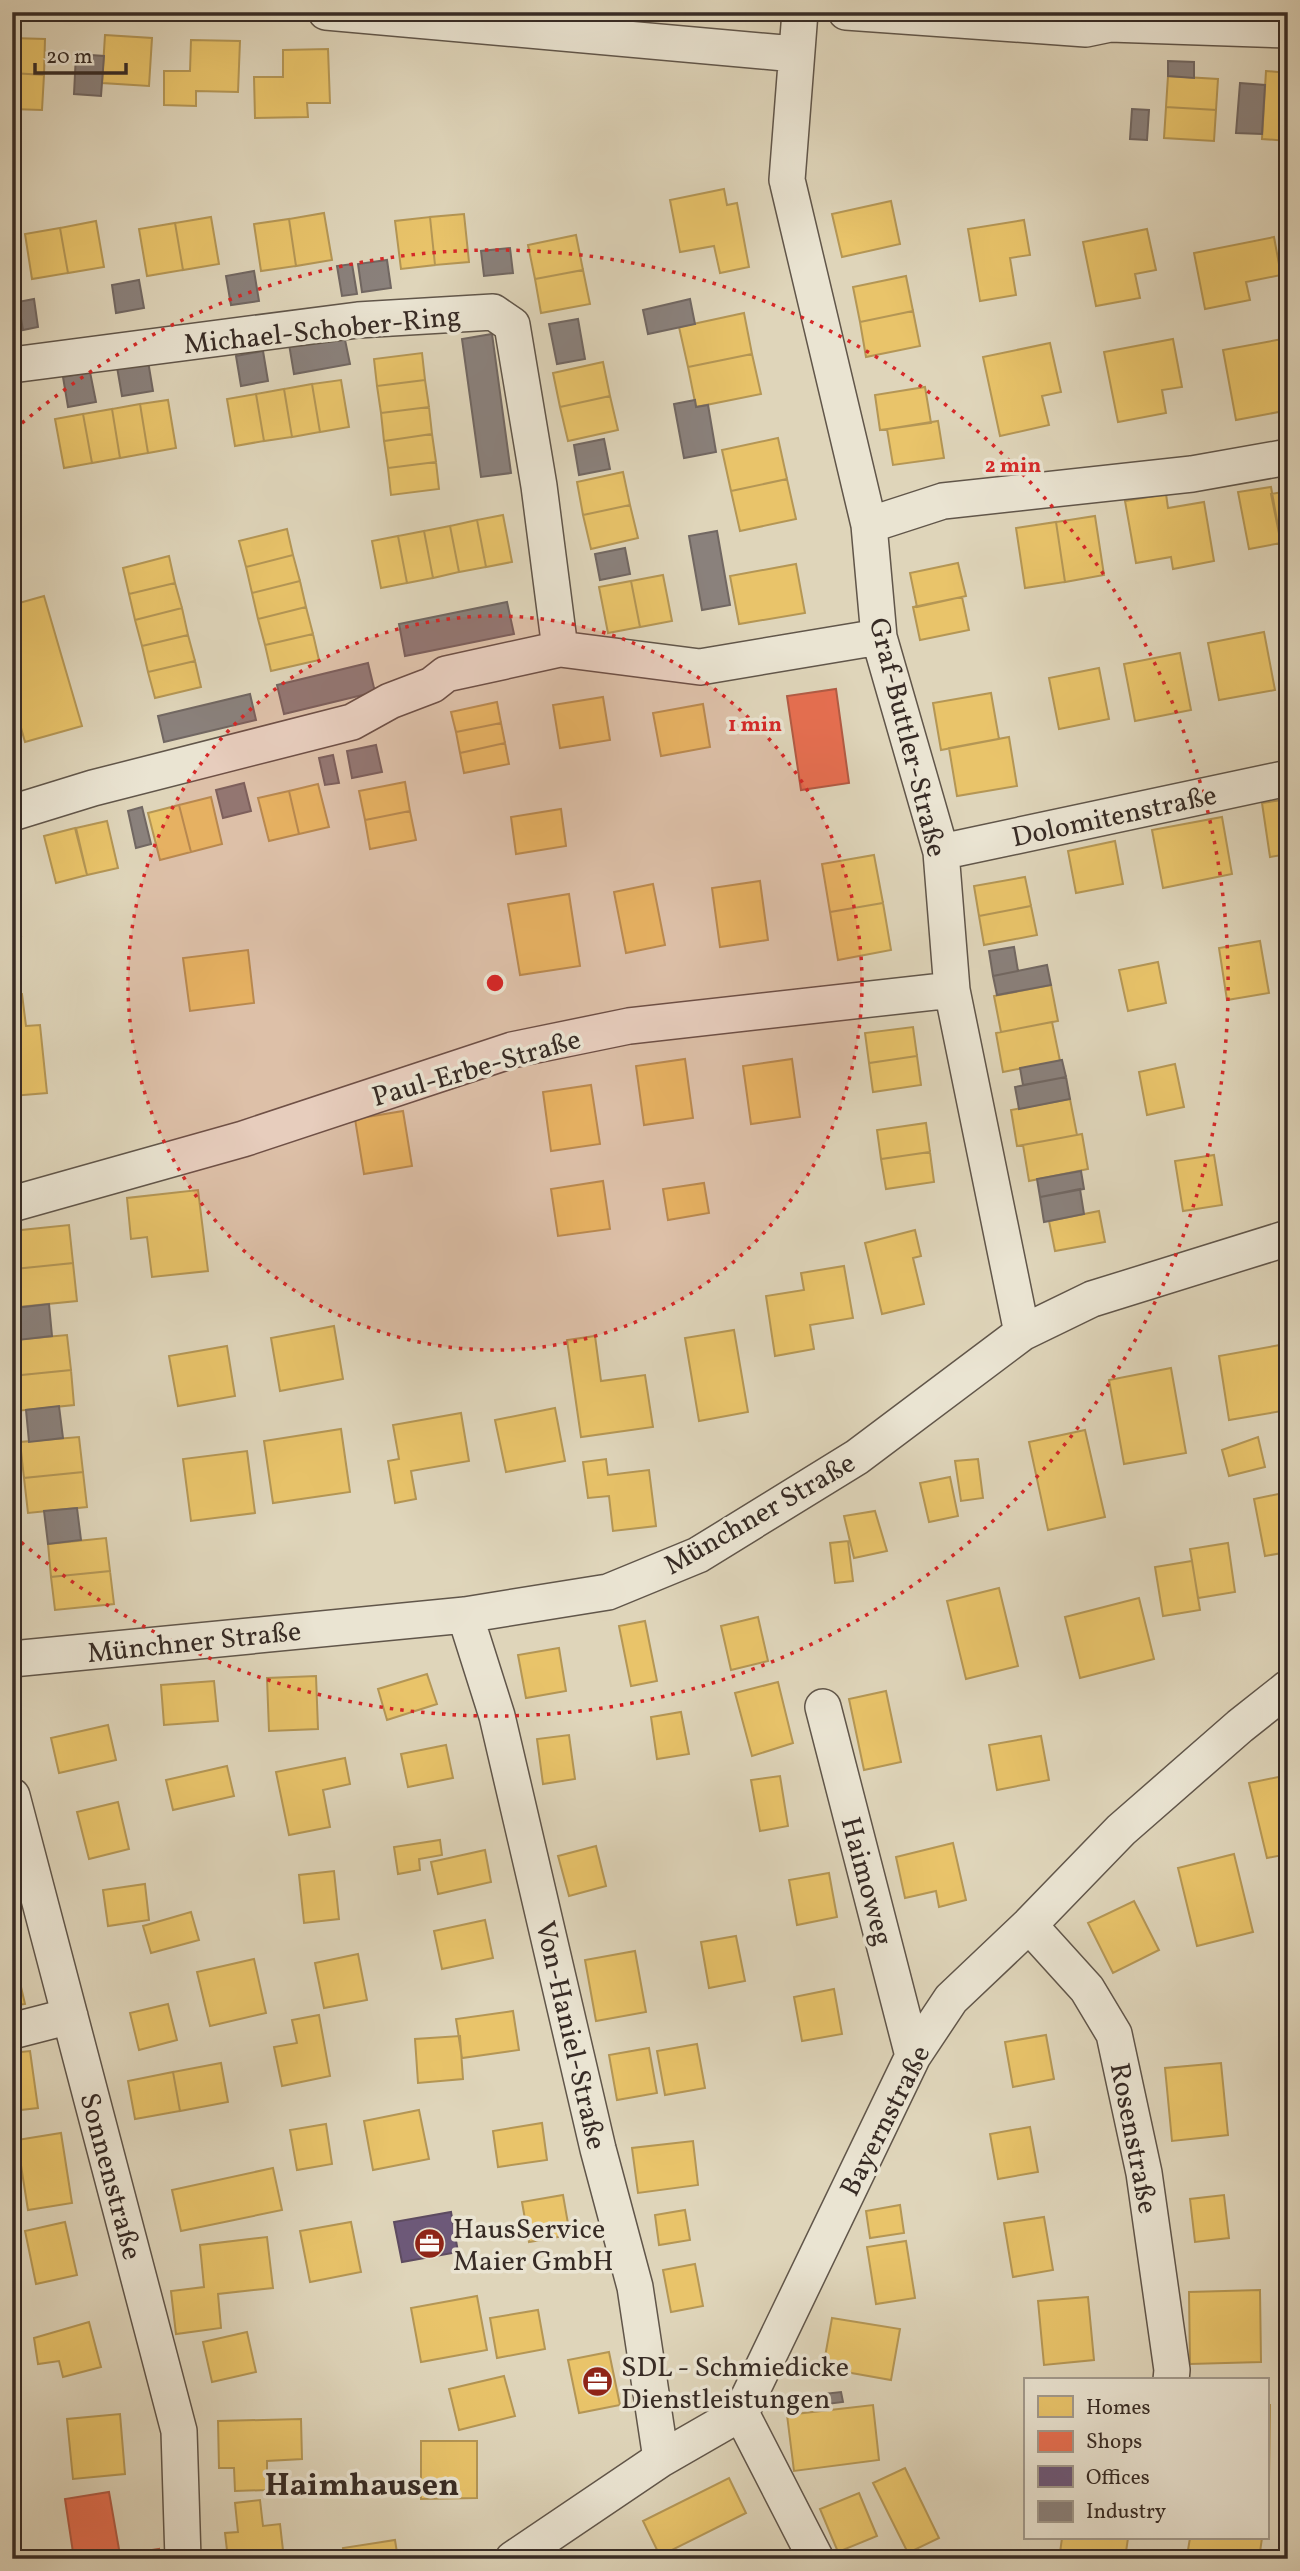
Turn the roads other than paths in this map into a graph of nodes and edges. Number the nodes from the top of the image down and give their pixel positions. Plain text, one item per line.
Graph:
1 (326, 12) edge
2 (800, 12) edge
3 (846, 12) edge
4 (1110, 18) edge
5 (1245, 20) edge
6 (1288, 30) edge
7 (796, 54) junction
8 (12, 365) edge
9 (1288, 457) edge
10 (869, 525) junction
11 (879, 636) junction
12 (560, 649) junction
13 (1288, 778) edge
14 (12, 813) edge
15 (941, 852) junction
16 (952, 990) junction
17 (12, 1203) edge
18 (1288, 1238) edge
19 (1022, 1334) junction
20 (465, 1615) junction
21 (12, 1659) edge
22 (1288, 1688) edge
23 (823, 1707) dead end
24 (12, 1797) edge
25 (1029, 1925) junction
26 (70, 2016) junction
27 (12, 2031) edge
28 (913, 2056) junction
29 (1171, 2378) edge
30 (741, 2413) junction
31 (661, 2459) junction
32 (183, 2559) edge
33 (513, 2559) edge
34 (816, 2559) edge

1 - 7 street
2 - 7 street, Graf-Buttler-Straße
3 - 4 street
4 - 5 street
5 - 6 street
7 - 10 street, Graf-Buttler-Straße
8 - 12 street, Michael-Schober-Ring
9 - 10 street
10 - 11 street, Graf-Buttler-Straße
11 - 12 street
11 - 15 street, Graf-Buttler-Straße
12 - 14 street
13 - 15 street, Dolomitenstraße
15 - 16 street, Graf-Buttler-Straße
16 - 17 street, Paul-Erbe-Straße
16 - 19 street, Graf-Buttler-Straße
18 - 19 street, Münchner Straße
19 - 20 street, Münchner Straße
20 - 21 street, Münchner Straße
20 - 31 street, Von-Haniel-Straße
22 - 25 street, Bayernstraße
23 - 28 street, Haimoweg
24 - 26 street, Sonnenstraße
25 - 28 street, Bayernstraße
25 - 29 street, Rosenstraße
26 - 27 street
26 - 32 street, Sonnenstraße
28 - 30 street, Bayernstraße
30 - 31 street
30 - 34 street
31 - 33 street

